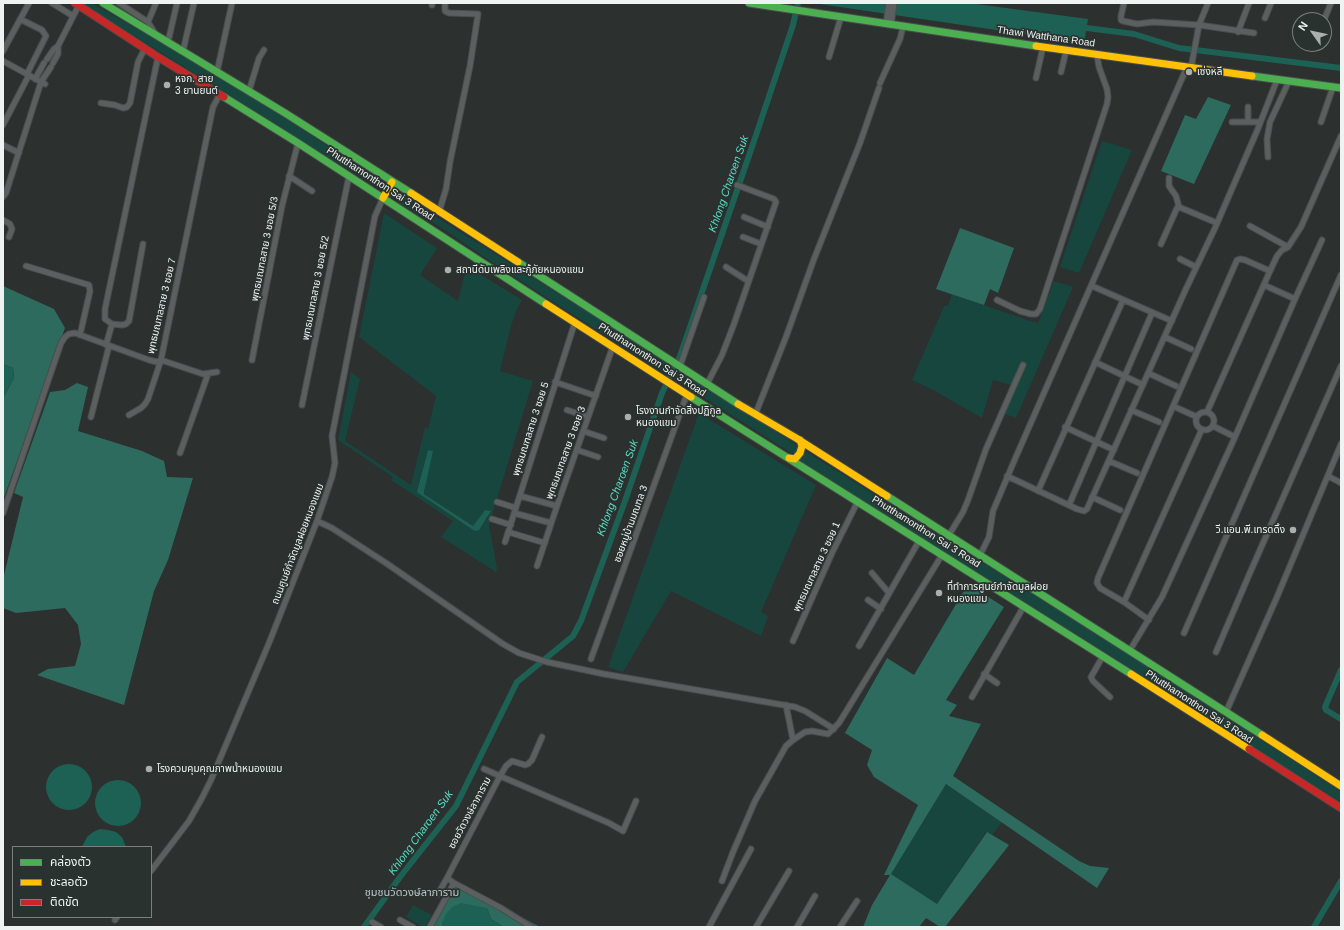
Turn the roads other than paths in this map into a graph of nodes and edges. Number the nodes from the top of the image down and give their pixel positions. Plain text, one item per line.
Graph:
1 (29, 3) edge
2 (52, 3) edge
3 (103, 3) edge
4 (119, 3) edge
5 (156, 3) edge
6 (178, 3) edge
7 (194, 3) edge
8 (445, 3) edge
9 (750, 3) edge
10 (889, 3) edge
11 (894, 3) edge
12 (1124, 3) edge
13 (1208, 3) edge
14 (1249, 3) edge
15 (1271, 3) edge
16 (77, 4) edge
17 (231, 4) edge
18 (890, 11) junction
19 (73, 16) junction
20 (841, 17) junction
21 (1265, 18) dead end
22 (20, 19) junction
23 (148, 22) junction
24 (889, 25) junction
25 (1199, 25) junction
26 (903, 27) junction
27 (1238, 32) junction
28 (1254, 33) dead end
29 (157, 35) junction
30 (168, 42) junction
31 (58, 46) junction
32 (1043, 47) junction
33 (145, 48) junction
34 (264, 50) dead end
35 (1066, 50) junction
36 (3, 51) edge
37 (183, 51) junction
38 (1097, 55) junction
39 (158, 57) junction
40 (829, 57) dead end
41 (3, 62) edge
42 (1189, 68) junction
43 (217, 72) junction
44 (1061, 72) dead end
45 (28, 75) junction
46 (35, 78) junction
47 (1036, 78) dead end
48 (1277, 80) junction
49 (1289, 81) junction
50 (43, 83) junction
51 (1333, 87) junction
52 (1341, 88) edge
53 (249, 91) junction
54 (220, 94) junction
55 (101, 103) dead end
56 (1248, 107) dead end
57 (1232, 122) dead end
58 (1248, 122) junction
59 (1260, 122) junction
60 (1321, 122) dead end
61 (3, 125) edge
62 (1341, 136) edge
63 (298, 143) junction
64 (3, 145) edge
65 (19, 153) junction
66 (1268, 157) dead end
67 (289, 176) junction
68 (349, 176) junction
69 (1169, 178) dead end
70 (392, 182) junction
71 (739, 186) dead end
72 (312, 191) dead end
73 (3, 198) edge
74 (383, 198) junction
75 (1179, 207) junction
76 (439, 212) junction
77 (744, 217) dead end
78 (3, 220) edge
79 (1217, 223) junction
80 (1250, 226) dead end
81 (768, 227) junction
82 (9, 237) dead end
83 (743, 237) dead end
84 (1322, 240) dead end
85 (143, 244) dead end
86 (761, 244) junction
87 (1160, 244) dead end
88 (1288, 247) junction
89 (1180, 259) dead end
90 (26, 266) dead end
91 (726, 267) dead end
92 (1196, 267) junction
93 (1270, 271) junction
94 (1341, 275) edge
95 (748, 281) junction
96 (1264, 285) junction
97 (1092, 286) junction
98 (704, 297) dead end
99 (1295, 299) junction
100 (997, 300) dead end
101 (1122, 300) junction
102 (1152, 313) junction
103 (1172, 321) junction
104 (575, 322) junction
105 (112, 324) junction
106 (80, 335) junction
107 (1165, 337) junction
108 (107, 346) junction
109 (613, 346) junction
110 (1191, 349) dead end
111 (161, 360) junction
112 (252, 360) dead end
113 (1095, 362) junction
114 (678, 364) junction
115 (1023, 365) dead end
116 (1341, 366) edge
117 (217, 372) dead end
118 (1148, 373) junction
119 (208, 374) junction
120 (1126, 377) junction
121 (555, 382) junction
122 (707, 384) junction
123 (1143, 385) junction
124 (1176, 386) dead end
125 (687, 394) junction
126 (596, 396) junction
127 (302, 405) dead end
128 (1173, 406) junction
129 (567, 410) dead end
130 (1132, 410) junction
131 (1207, 412) junction
132 (129, 415) dead end
133 (755, 415) junction
134 (91, 417) dead end
135 (588, 417) junction
136 (1197, 417) junction
137 (1159, 422) dead end
138 (1065, 426) junction
139 (1213, 426) junction
140 (1202, 429) junction
141 (584, 431) junction
142 (1235, 437) junction
143 (604, 438) dead end
144 (800, 440) junction
145 (1097, 442) junction
146 (1341, 446) edge
147 (577, 450) junction
148 (1114, 450) junction
149 (180, 453) dead end
150 (598, 456) dead end
151 (789, 458) junction
152 (1109, 461) junction
153 (1137, 473) dead end
154 (1007, 476) junction
155 (1328, 476) junction
156 (1341, 483) edge
157 (1038, 491) junction
158 (520, 496) junction
159 (1092, 497) junction
160 (858, 501) junction
161 (497, 502) dead end
162 (1069, 505) junction
163 (557, 506) junction
164 (515, 510) junction
165 (1120, 510) dead end
166 (3, 513) edge
167 (492, 519) dead end
168 (317, 521) junction
169 (551, 523) junction
170 (511, 525) junction
171 (508, 532) junction
172 (949, 535) junction
173 (920, 540) junction
174 (505, 542) dead end
175 (545, 543) junction
176 (942, 555) junction
177 (980, 555) junction
178 (537, 566) dead end
179 (872, 573) dead end
180 (889, 593) junction
181 (868, 600) dead end
182 (1124, 602) junction
183 (1024, 606) junction
184 (881, 609) junction
185 (1149, 620) junction
186 (1184, 633) dead end
187 (793, 641) dead end
188 (859, 646) dead end
189 (1130, 650) junction
190 (1216, 652) dead end
191 (1102, 656) junction
192 (592, 659) dead end
193 (984, 674) junction
194 (997, 683) dead end
195 (972, 697) dead end
196 (1110, 697) dead end
197 (786, 705) junction
198 (1226, 712) junction
199 (834, 729) junction
200 (542, 737) dead end
201 (793, 740) junction
202 (484, 770) dead end
203 (500, 776) junction
204 (1341, 786) edge
205 (636, 801) dead end
206 (1341, 808) edge
207 (751, 849) dead end
208 (152, 870) edge
209 (789, 871) dead end
210 (447, 878) junction
211 (722, 881) dead end
212 (454, 883) junction
213 (438, 894) dead end
214 (815, 896) dead end
215 (857, 901) dead end
216 (400, 920) dead end
217 (372, 922) dead end
218 (381, 927) edge
219 (413, 927) edge
220 (430, 927) edge
221 (531, 927) edge
222 (709, 927) edge
223 (756, 927) edge
224 (797, 927) edge
225 (840, 927) edge

1 - 22 street
2 - 19 street
3 - 29 main road, Phutthamonthon Sai 3 Road
4 - 23 street
5 - 23 street
6 - 30 street
7 - 37 street
8 - 76 street
9 - 20 main road, Thawi Watthana Road
10 - 18 street
11 - 18 street
12 - 25 street
13 - 25 street
14 - 27 street
15 - 21 street
16 - 19 street
16 - 33 main road, Phutthamonthon Sai 3 Road
17 - 43 street
18 - 24 street
19 - 31 street
20 - 24 main road, Thawi Watthana Road
20 - 40 street
22 - 36 street
22 - 45 street
23 - 29 street
24 - 26 main road, Thawi Watthana Road
25 - 27 street
25 - 42 street
26 - 32 main road, Thawi Watthana Road
26 - 133 street
27 - 28 street
29 - 30 main road, Phutthamonthon Sai 3 Road
30 - 37 main road, Phutthamonthon Sai 3 Road
31 - 46 street
31 - 50 street
32 - 35 main road, Thawi Watthana Road
32 - 47 street
33 - 39 main road, Phutthamonthon Sai 3 Road
33 - 55 street
34 - 53 street
35 - 38 main road, Thawi Watthana Road
35 - 44 street
37 - 43 main road, Phutthamonthon Sai 3 Road
38 - 42 main road, Thawi Watthana Road
38 - 100 street
39 - 54 main road, Phutthamonthon Sai 3 Road
39 - 105 street
41 - 45 street
42 - 48 main road, Thawi Watthana Road
42 - 97 street
43 - 53 main road, Phutthamonthon Sai 3 Road
45 - 46 street
45 - 61 street
46 - 50 street
48 - 49 main road, Thawi Watthana Road
48 - 59 street
49 - 51 main road, Thawi Watthana Road
49 - 66 street
50 - 65 street
51 - 52 main road, Thawi Watthana Road
51 - 60 street
53 - 70 main road, Phutthamonthon Sai 3 Road
54 - 63 main road, Phutthamonthon Sai 3 Road
54 - 111 street, พุทธมณฑลสาย 3 ซอย 7
56 - 58 street
57 - 58 street
58 - 59 street
59 - 79 street
62 - 88 street
63 - 67 street, พุทธมณฑลสาย 3 ซอย 5/3
63 - 68 main road, Phutthamonthon Sai 3 Road
64 - 65 street
65 - 73 street
67 - 72 street
67 - 112 street, พุทธมณฑลสาย 3 ซอย 5/3
68 - 74 main road, Phutthamonthon Sai 3 Road
68 - 127 street, พุทธมณฑลสาย 3 ซอย 5/2
69 - 75 street
70 - 74 main road
70 - 76 main road, Phutthamonthon Sai 3 Road
71 - 81 street
74 - 104 main road, Phutthamonthon Sai 3 Road
74 - 168 street, ถนนศูนย์กำจัดมูลฝอยหนองแขม
75 - 79 street
75 - 87 street
76 - 114 main road, Phutthamonthon Sai 3 Road
77 - 81 street
78 - 82 street
79 - 92 street
80 - 88 street
81 - 86 street
83 - 86 street
84 - 99 street
85 - 105 street
86 - 95 street
88 - 93 street
89 - 92 street
90 - 106 street
91 - 95 street
92 - 103 street
93 - 96 street
93 - 128 street
94 - 186 street
95 - 122 street
96 - 99 street
96 - 131 street
97 - 101 street
97 - 154 street
98 - 114 street
99 - 142 street
101 - 102 street
101 - 113 street
102 - 103 street
102 - 120 street
103 - 107 street
104 - 109 main road, Phutthamonthon Sai 3 Road
104 - 121 street, พุทธมณฑลสาย 3 ซอย 5
105 - 108 street
106 - 108 street, พุทธมณฑลสาย 3 ซอย 7
106 - 166 street
107 - 110 street
107 - 118 street
108 - 111 street, พุทธมณฑลสาย 3 ซอย 7
108 - 134 street
109 - 125 main road, Phutthamonthon Sai 3 Road
109 - 126 street, พุทธมณฑลสาย 3 ซอย 3
111 - 119 street
111 - 132 street
113 - 120 street
113 - 138 street
114 - 122 main road, Phutthamonthon Sai 3 Road
115 - 172 street
116 - 190 street
117 - 119 street
118 - 123 street
118 - 124 street
119 - 149 street
120 - 123 street
120 - 145 street
121 - 126 street
121 - 158 street, พุทธมณฑลสาย 3 ซอย 5
122 - 133 main road, Phutthamonthon Sai 3 Road
123 - 130 street
125 - 151 main road, Phutthamonthon Sai 3 Road
125 - 192 street, ซอยหมู่บ้านมณฑล 3
126 - 135 street, พุทธมณฑลสาย 3 ซอย 3
128 - 136 street
128 - 182 street
129 - 135 street
130 - 137 street
130 - 148 street
131 - 136 street
131 - 139 street
133 - 144 main road, Phutthamonthon Sai 3 Road
135 - 141 street, พุทธมณฑลสาย 3 ซอย 3
136 - 140 street
138 - 145 street
138 - 157 street
139 - 140 street
139 - 142 street
140 - 182 street
141 - 143 street
141 - 147 street, พุทธมณฑลสาย 3 ซอย 3
142 - 185 street
144 - 151 main road
144 - 172 main road, Phutthamonthon Sai 3 Road
145 - 148 street
145 - 162 street
146 - 155 street
147 - 150 street
147 - 163 street, พุทธมณฑลสาย 3 ซอย 3
148 - 152 street
151 - 160 main road, Phutthamonthon Sai 3 Road
152 - 153 street
152 - 159 street
154 - 157 street
154 - 177 street
155 - 156 street
155 - 198 street
157 - 162 street
158 - 163 street
158 - 164 street, พุทธมณฑลสาย 3 ซอย 5
159 - 162 street
159 - 165 street
160 - 173 main road, Phutthamonthon Sai 3 Road
160 - 187 street, พุทธมณฑลสาย 3 ซอย 1
161 - 164 street
163 - 169 street, พุทธมณฑลสาย 3 ซอย 3
164 - 169 street
164 - 170 street, พุทธมณฑลสาย 3 ซอย 5
167 - 170 street
168 - 197 street
168 - 208 street, ถนนศูนย์กำจัดมูลฝอยหนองแขม
169 - 175 street, พุทธมณฑลสาย 3 ซอย 3
170 - 171 street, พุทธมณฑลสาย 3 ซอย 5
171 - 174 street, พุทธมณฑลสาย 3 ซอย 5
171 - 175 street
172 - 177 main road, Phutthamonthon Sai 3 Road
173 - 176 main road, Phutthamonthon Sai 3 Road
173 - 180 street
175 - 178 street, พุทธมณฑลสาย 3 ซอย 3
176 - 183 main road, Phutthamonthon Sai 3 Road
176 - 199 street
177 - 189 main road, Phutthamonthon Sai 3 Road
179 - 180 street
180 - 184 street
181 - 184 street
182 - 185 street
183 - 191 main road, Phutthamonthon Sai 3 Road
183 - 193 street
184 - 188 street
185 - 189 street
189 - 198 main road, Phutthamonthon Sai 3 Road
191 - 196 street
191 - 206 main road, Phutthamonthon Sai 3 Road
193 - 194 street
193 - 195 street
197 - 199 street
197 - 201 street
198 - 204 main road, Phutthamonthon Sai 3 Road
199 - 201 street
200 - 203 street
201 - 211 street
202 - 203 street
203 - 205 street, ซอยวัดวงษ์ลาภาราม
203 - 210 street, ซอยวัดวงษ์ลาภาราม
207 - 222 street
209 - 223 street
210 - 212 street
210 - 213 street, ซอยวัดวงษ์ลาภาราม
212 - 220 street
212 - 221 street
214 - 224 street
215 - 225 street
216 - 219 street
217 - 218 street

